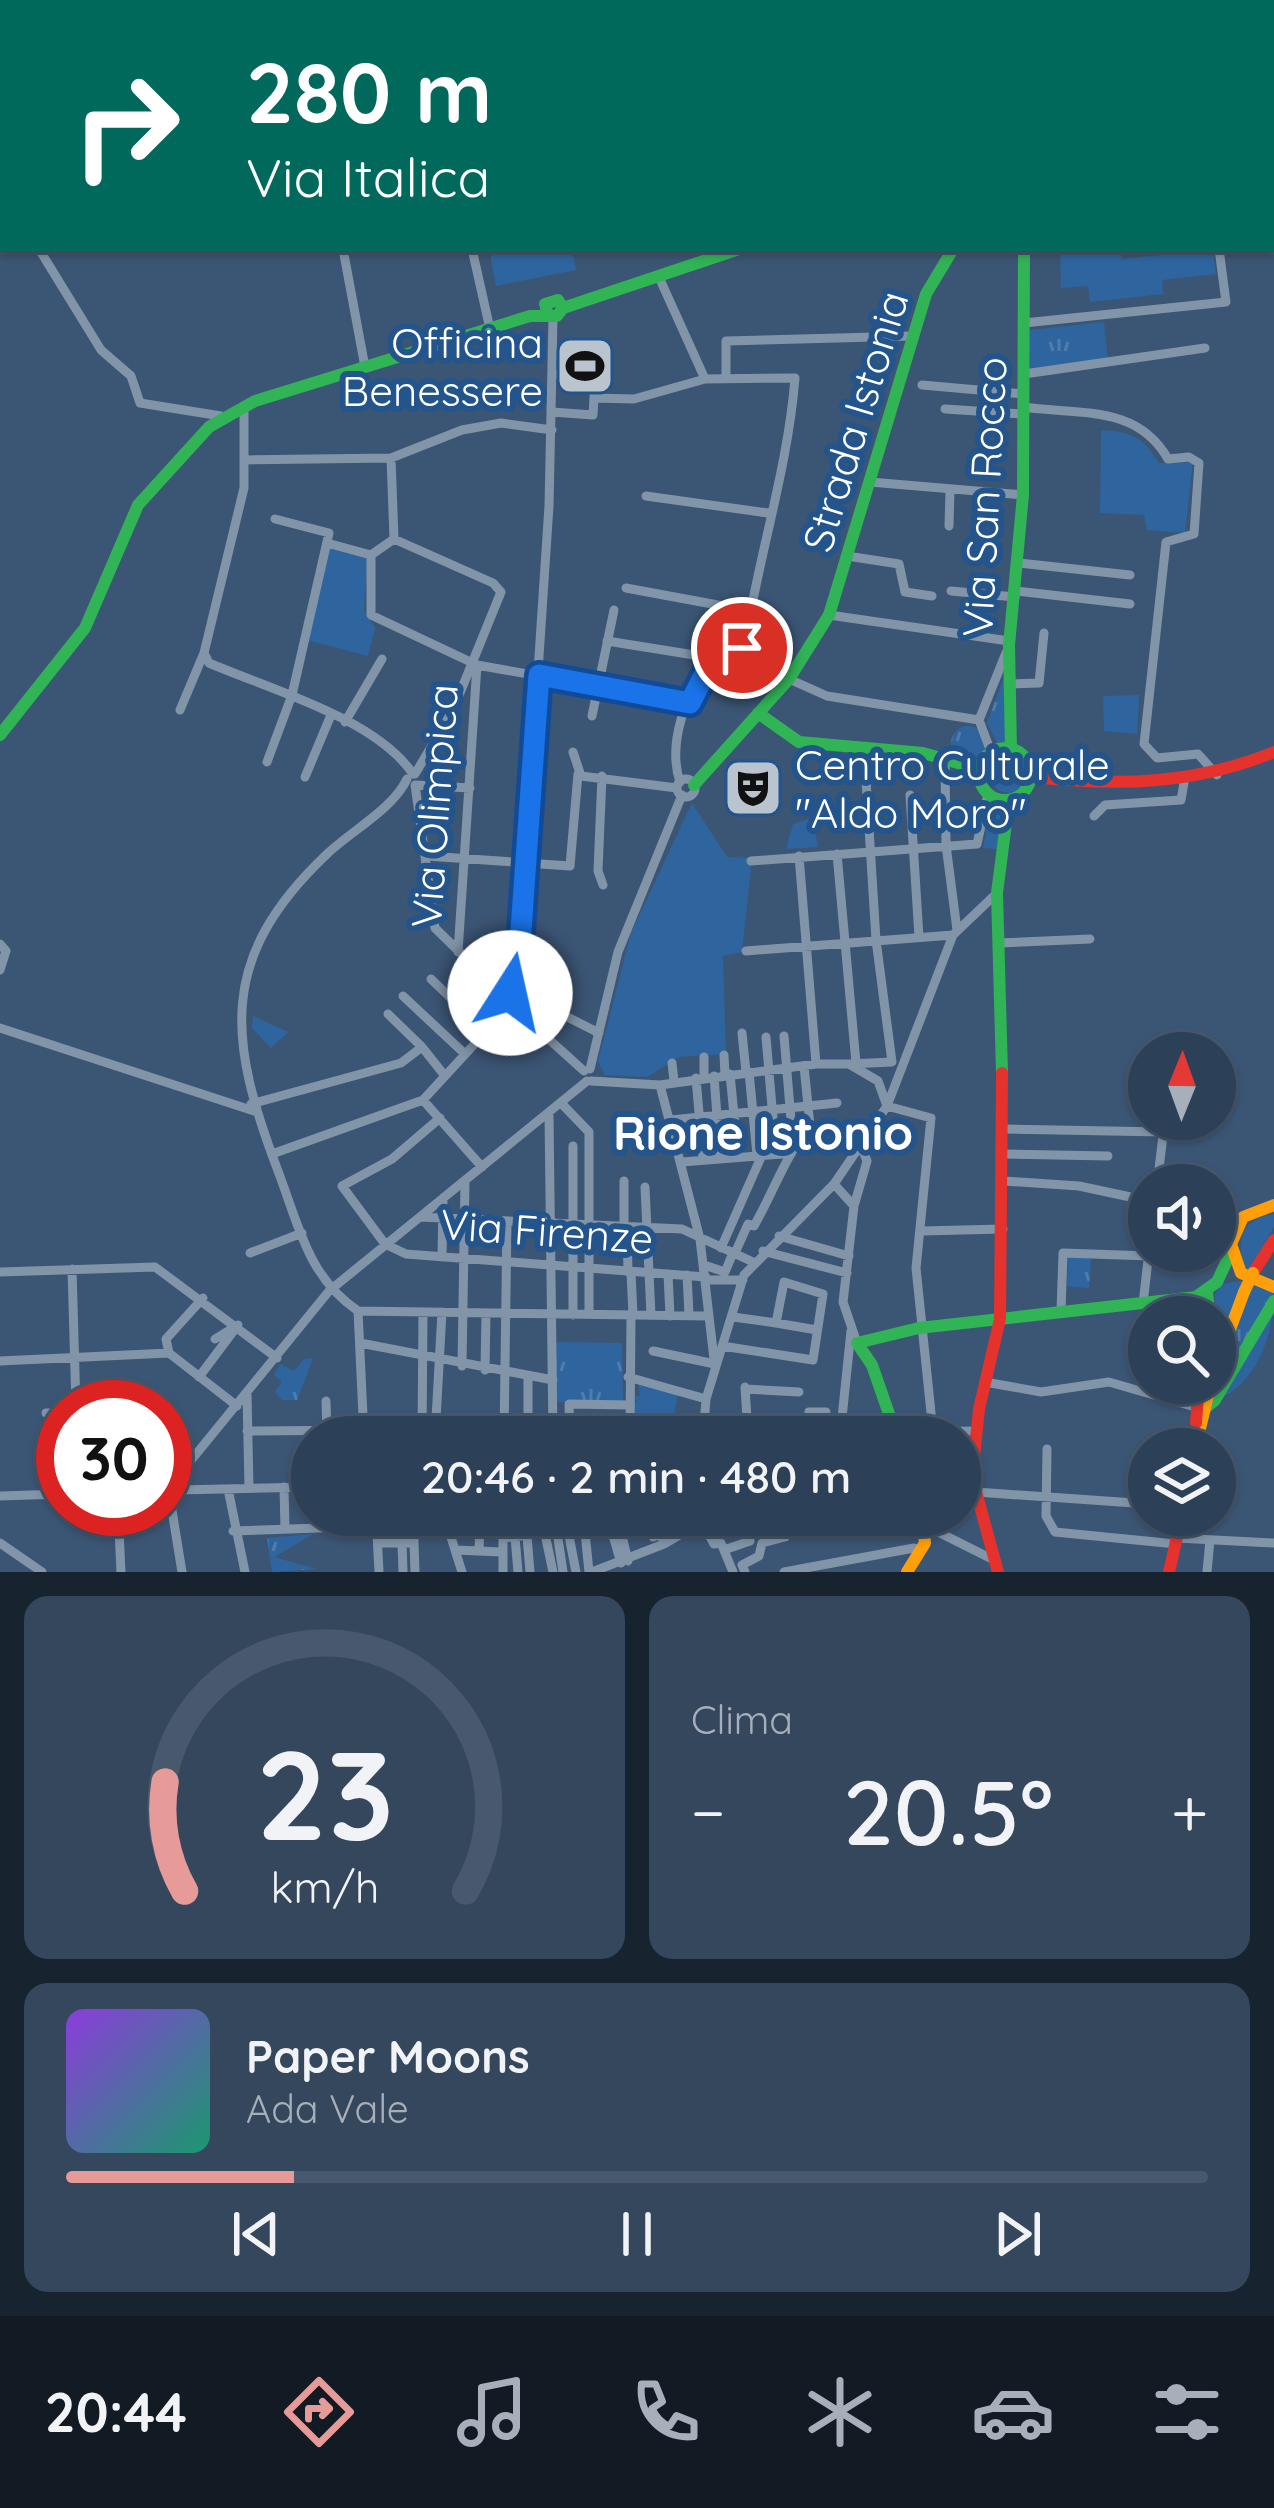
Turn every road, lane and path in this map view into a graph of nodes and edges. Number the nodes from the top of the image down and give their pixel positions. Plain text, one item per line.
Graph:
1 (41, 252) edge
2 (344, 252) edge
3 (473, 252) edge
4 (730, 252) edge
5 (951, 252) edge
6 (1024, 252) edge
7 (1219, 252) edge
8 (658, 274) junction
9 (555, 311) junction
10 (1024, 323) junction
11 (490, 328) junction
12 (914, 336) junction
13 (1204, 348) dead end
14 (364, 367) junction
15 (554, 374) junction
16 (1024, 374) junction
17 (725, 378) junction
18 (705, 379) junction
19 (922, 385) dead end
20 (594, 398) junction
21 (1023, 405) junction
22 (244, 406) junction
23 (945, 409) dead end
24 (552, 412) junction
25 (221, 416) junction
26 (552, 430) junction
27 (391, 458) junction
28 (244, 460) junction
29 (870, 482) junction
30 (950, 490) junction
31 (1023, 495) junction
32 (646, 496) dead end
33 (768, 514) junction
34 (275, 519) dead end
35 (949, 526) dead end
36 (394, 539) junction
37 (327, 543) junction
38 (370, 556) junction
39 (848, 556) junction
40 (1019, 563) junction
41 (1130, 575) dead end
42 (626, 588) dead end
43 (950, 591) dead end
44 (1016, 594) junction
45 (932, 596) dead end
46 (1130, 604) dead end
47 (614, 610) dead end
48 (750, 611) junction
49 (829, 615) junction
50 (1044, 633) dead end
51 (607, 641) junction
52 (1009, 643) junction
53 (204, 653) junction
54 (713, 658) junction
55 (382, 659) dead end
56 (473, 664) junction
57 (539, 675) junction
58 (789, 680) junction
59 (1011, 684) junction
60 (597, 686) junction
61 (292, 695) junction
62 (773, 698) junction
63 (690, 703) junction
64 (180, 710) dead end
65 (758, 713) junction
66 (331, 715) junction
67 (592, 716) dead end
68 (979, 719) junction
69 (345, 722) junction
70 (780, 730) junction
71 (0, 735) edge
72 (864, 748) junction
73 (1011, 749) junction
74 (573, 752) dead end
75 (991, 752) junction
76 (1274, 752) edge
77 (945, 758) junction
78 (267, 762) dead end
79 (979, 770) junction
80 (578, 774) junction
81 (1217, 775) junction
82 (602, 776) junction
83 (412, 777) junction
84 (1032, 777) junction
85 (305, 778) dead end
86 (1184, 783) junction
87 (683, 787) junction
88 (470, 788) junction
89 (988, 794) junction
90 (910, 795) dead end
91 (1009, 800) junction
92 (1094, 816) dead end
93 (946, 845) junction
94 (914, 848) junction
95 (871, 851) junction
96 (837, 854) junction
97 (427, 856) junction
98 (799, 856) junction
99 (464, 859) junction
100 (752, 861) dead end
101 (525, 863) junction
102 (603, 885) dead end
103 (997, 892) junction
104 (955, 932) junction
105 (919, 937) junction
106 (1090, 939) dead end
107 (877, 940) junction
108 (845, 943) junction
109 (998, 943) junction
110 (0, 944) edge
111 (807, 945) junction
112 (746, 951) dead end
113 (458, 952) junction
114 (0, 970) edge
115 (431, 979) dead end
116 (515, 995) junction
117 (403, 996) dead end
118 (388, 1013) dead end
119 (0, 1028) edge
120 (486, 1032) junction
121 (599, 1033) junction
122 (742, 1033) dead end
123 (784, 1036) dead end
124 (766, 1037) dead end
125 (422, 1047) junction
126 (465, 1054) junction
127 (724, 1055) dead end
128 (704, 1057) dead end
129 (672, 1063) dead end
130 (853, 1063) junction
131 (810, 1065) junction
132 (787, 1068) junction
133 (769, 1070) junction
134 (747, 1072) junction
135 (588, 1075) junction
136 (445, 1076) junction
137 (714, 1076) junction
138 (674, 1081) junction
139 (661, 1085) junction
140 (423, 1100) junction
141 (561, 1103) junction
142 (837, 1103) dead end
143 (808, 1106) junction
144 (886, 1106) junction
145 (253, 1108) junction
146 (790, 1108) junction
147 (772, 1110) junction
148 (752, 1112) junction
149 (734, 1114) junction
150 (549, 1115) junction
151 (717, 1115) junction
152 (440, 1118) junction
153 (700, 1118) junction
154 (671, 1120) junction
155 (1004, 1129) junction
156 (1128, 1131) edge
157 (860, 1144) junction
158 (573, 1146) dead end
159 (786, 1151) junction
160 (272, 1154) junction
161 (1004, 1154) junction
162 (759, 1155) junction
163 (738, 1156) junction
164 (1108, 1156) dead end
165 (720, 1157) junction
166 (703, 1159) junction
167 (682, 1162) junction
168 (482, 1167) junction
169 (465, 1180) junction
170 (1004, 1180) junction
171 (624, 1181) dead end
172 (834, 1184) junction
173 (645, 1187) dead end
174 (1274, 1190) edge
175 (1128, 1196) edge
176 (443, 1198) junction
177 (1274, 1205) edge
178 (854, 1206) junction
179 (1250, 1212) junction
180 (420, 1217) junction
181 (443, 1218) junction
182 (464, 1219) junction
183 (507, 1221) junction
184 (550, 1223) junction
185 (573, 1223) junction
186 (589, 1224) junction
187 (625, 1226) junction
188 (1236, 1227) edge
189 (647, 1228) junction
190 (1003, 1229) junction
191 (922, 1231) junction
192 (698, 1232) junction
193 (302, 1233) junction
194 (779, 1236) junction
195 (1274, 1240) edge
196 (385, 1244) junction
197 (721, 1248) junction
198 (763, 1251) junction
199 (250, 1253) dead end
200 (734, 1253) junction
201 (1128, 1254) edge
202 (849, 1256) junction
203 (442, 1257) junction
204 (464, 1259) junction
205 (1236, 1261) edge
206 (506, 1262) junction
207 (753, 1262) junction
208 (552, 1265) junction
209 (573, 1267) junction
210 (589, 1268) junction
211 (72, 1269) junction
212 (0, 1272) edge
213 (630, 1272) junction
214 (1220, 1272) edge
215 (649, 1273) junction
216 (847, 1273) junction
217 (668, 1274) junction
218 (706, 1274) junction
219 (687, 1275) junction
220 (725, 1275) junction
221 (743, 1280) junction
222 (1248, 1281) junction
223 (1212, 1287) junction
224 (1274, 1287) edge
225 (329, 1291) junction
226 (824, 1294) junction
227 (1176, 1296) edge
228 (1211, 1296) edge
229 (202, 1298) junction
230 (1274, 1301) edge
231 (843, 1302) junction
232 (1128, 1305) edge
233 (1061, 1311) junction
234 (358, 1312) junction
235 (423, 1312) junction
236 (442, 1312) junction
237 (462, 1312) junction
238 (486, 1313) junction
239 (506, 1313) junction
240 (1236, 1313) edge
241 (550, 1314) junction
242 (589, 1314) junction
243 (573, 1315) junction
244 (632, 1315) junction
245 (651, 1316) junction
246 (670, 1316) junction
247 (689, 1316) junction
248 (709, 1316) junction
249 (733, 1317) junction
250 (1000, 1319) junction
251 (776, 1323) junction
252 (238, 1325) junction
253 (919, 1328) junction
254 (817, 1330) junction
255 (854, 1337) junction
256 (215, 1339) dead end
257 (360, 1343) junction
258 (722, 1346) junction
259 (653, 1351) dead end
260 (169, 1353) junction
261 (74, 1358) junction
262 (277, 1358) junction
263 (423, 1358) junction
264 (0, 1361) edge
265 (441, 1362) junction
266 (715, 1364) junction
267 (462, 1366) junction
268 (485, 1370) junction
269 (506, 1374) junction
270 (199, 1377) junction
271 (628, 1377) junction
272 (528, 1378) junction
273 (75, 1380) edge
274 (553, 1380) junction
275 (985, 1382) junction
276 (799, 1392) dead end
277 (248, 1394) junction
278 (706, 1399) junction
279 (326, 1401) dead end
280 (1199, 1404) edge
281 (1201, 1404) edge
282 (629, 1405) junction
283 (237, 1406) junction
284 (1199, 1408) junction
285 (835, 1409) junction
286 (326, 1416) edge
287 (363, 1416) edge
288 (422, 1416) edge
289 (437, 1416) edge
290 (505, 1416) edge
291 (528, 1416) edge
292 (553, 1416) edge
293 (569, 1416) edge
294 (629, 1416) edge
295 (705, 1416) edge
296 (747, 1416) edge
297 (809, 1416) edge
298 (836, 1416) edge
299 (889, 1416) edge
300 (931, 1416) edge
301 (979, 1416) edge
302 (1197, 1428) edge
303 (247, 1431) junction
304 (291, 1433) edge
305 (1047, 1449) dead end
306 (192, 1462) edge
307 (284, 1487) junction
308 (291, 1487) edge
309 (192, 1488) edge
310 (249, 1488) junction
311 (228, 1489) junction
312 (981, 1492) edge
313 (36, 1495) edge
314 (0, 1496) edge
315 (1045, 1497) junction
316 (1128, 1503) edge
317 (981, 1510) edge
318 (291, 1528) edge
319 (285, 1529) junction
320 (233, 1531) junction
321 (119, 1536) edge
322 (177, 1536) edge
323 (378, 1536) edge
324 (410, 1536) edge
325 (452, 1536) edge
326 (480, 1536) edge
327 (527, 1536) joint
328 (544, 1536) edge
329 (558, 1536) edge
330 (571, 1536) edge
331 (586, 1536) edge
332 (619, 1536) edge
333 (652, 1536) edge
334 (664, 1536) edge
335 (669, 1536) edge
336 (711, 1536) edge
337 (784, 1536) edge
338 (890, 1536) edge
339 (923, 1536) edge
340 (948, 1536) edge
341 (1177, 1536) edge
342 (509, 1538) junction
343 (662, 1539) junction
344 (1210, 1540) junction
345 (1176, 1541) junction
346 (0, 1543) edge
347 (379, 1543) junction
348 (408, 1543) junction
349 (1274, 1543) edge
350 (914, 1547) dead end
351 (457, 1550) junction
352 (724, 1550) junction
353 (479, 1551) junction
354 (895, 1551) junction
355 (501, 1552) junction
356 (756, 1558) junction
357 (624, 1562) junction
358 (996, 1566) edge
359 (606, 1570) edge
360 (739, 1571) edge
361 (42, 1572) edge
362 (121, 1572) edge
363 (182, 1572) edge
364 (244, 1572) edge
365 (379, 1572) edge
366 (403, 1572) edge
367 (416, 1572) edge
368 (462, 1572) edge
369 (503, 1572) edge
370 (518, 1572) edge
371 (530, 1572) edge
372 (553, 1572) edge
373 (563, 1572) edge
374 (576, 1572) edge
375 (591, 1572) edge
376 (784, 1572) edge
377 (907, 1572) edge
378 (1169, 1572) edge
379 (1208, 1572) edge

1 - 25 street
2 - 14 street
3 - 11 street
4 - 8 street
5 - 12 street, Strada Istonia
6 - 10 street, Via San Rocco
7 - 10 street
8 - 9 street
8 - 18 street
9 - 11 street
9 - 15 street
10 - 16 street, Via San Rocco
11 - 14 street
12 - 17 street
12 - 29 street, Strada Istonia
13 - 16 street
14 - 22 street
15 - 20 street
15 - 24 street
16 - 21 street, Via San Rocco
17 - 18 street
17 - 33 street
18 - 20 street
19 - 21 street
20 - 24 street
21 - 23 street
21 - 31 street, Via San Rocco
21 - 81 street
22 - 25 street
22 - 28 street
24 - 26 street
25 - 71 street
26 - 27 street
26 - 57 street
27 - 28 street
27 - 36 street
28 - 53 street
29 - 30 street
29 - 39 street, Strada Istonia
30 - 31 street
30 - 35 street
31 - 40 street, Via San Rocco
32 - 33 street
33 - 48 street
34 - 37 street
36 - 38 street
36 - 56 street
37 - 38 street
37 - 61 street
38 - 56 street
39 - 45 street
39 - 49 street, Strada Istonia
40 - 41 street
40 - 44 street, Via San Rocco
42 - 48 street
43 - 44 street
44 - 46 street
44 - 52 street, Via San Rocco
47 - 51 street
48 - 54 street
49 - 52 street
49 - 58 street, Strada Istonia
50 - 59 street
51 - 54 street
51 - 60 street
52 - 59 street, Via San Rocco
52 - 68 street
53 - 61 street
53 - 64 street
54 - 63 street
55 - 69 street
56 - 57 street
56 - 83 street
56 - 88 street, Via Olimpica
57 - 60 street
57 - 101 street
58 - 62 street, Strada Istonia
58 - 68 street
59 - 73 street, Via San Rocco
60 - 63 street
60 - 67 street
61 - 66 street
61 - 78 street
62 - 65 street, Strada Istonia
62 - 70 street
63 - 87 street
65 - 70 street
65 - 87 street, Strada Istonia
66 - 69 street
66 - 85 street
68 - 75 street
69 - 83 street
70 - 72 street
72 - 77 street
72 - 95 street
73 - 75 street
73 - 84 street
74 - 80 street
75 - 79 street
76 - 81 street
77 - 79 street
77 - 93 street
79 - 89 street
80 - 82 street
80 - 101 street
81 - 86 street
82 - 87 street
82 - 102 street
83 - 88 street
83 - 97 street
83 - 145 street
84 - 86 street
84 - 91 street
86 - 92 street
87 - 121 street, Strada Istonia
88 - 99 street, Via Olimpica
89 - 91 street
89 - 93 street
90 - 94 street
91 - 103 street
93 - 94 street
93 - 104 street
94 - 95 street
94 - 105 street
95 - 96 street
95 - 107 street
96 - 98 street
96 - 108 street
97 - 99 street
97 - 113 street
98 - 100 street
98 - 111 street
99 - 101 street
99 - 113 street, Via Olimpica
101 - 116 street
103 - 104 street
103 - 109 street
104 - 105 street
104 - 144 street
105 - 107 street
106 - 109 street
107 - 108 street
107 - 130 street
108 - 111 street
108 - 130 street
109 - 155 street
110 - 114 street
111 - 112 street
111 - 131 street
113 - 116 street
115 - 120 street
116 - 120 street
116 - 121 street
116 - 135 street
117 - 126 street
118 - 125 street
119 - 145 street
120 - 126 street
121 - 135 street, Strada Istonia
122 - 134 street
123 - 132 street
124 - 133 street
125 - 136 street
125 - 145 street
126 - 136 street
127 - 137 street
128 - 137 street
129 - 138 street
130 - 131 street
130 - 144 street
131 - 132 street
131 - 143 street
132 - 133 street
132 - 146 street
133 - 134 street
133 - 147 street
134 - 137 street
134 - 148 street
135 - 139 street
135 - 141 street
136 - 140 street
137 - 138 street
137 - 149 street
137 - 151 street
137 - 153 street
138 - 139 street
139 - 154 street
140 - 152 street
140 - 160 street
141 - 150 street
141 - 186 street
142 - 143 street
143 - 146 street
143 - 159 street
144 - 157 street
144 - 191 street
145 - 160 street
146 - 147 street
146 - 159 street
147 - 148 street
147 - 159 street
148 - 149 street
148 - 162 street
149 - 151 street
149 - 163 street
150 - 168 street
150 - 184 street
151 - 153 street
151 - 165 street
152 - 168 street
152 - 196 street
153 - 154 street
153 - 166 street
154 - 167 street
155 - 156 street
155 - 161 street
157 - 172 street
157 - 178 street
158 - 185 street
159 - 162 street
159 - 200 street
160 - 193 street
161 - 164 street
161 - 170 street
162 - 163 street
162 - 197 street
163 - 165 street
165 - 166 street
166 - 167 street
167 - 192 street
168 - 169 street
169 - 176 street
169 - 182 street
170 - 175 street
170 - 190 street
171 - 187 street
172 - 178 street
172 - 194 street
173 - 189 street
174 - 179 street
176 - 180 street
176 - 181 street
177 - 179 street
178 - 202 street
179 - 188 street
180 - 181 street
180 - 196 street
181 - 182 street
181 - 203 street
182 - 183 street
182 - 204 street
183 - 184 street
183 - 206 street
184 - 185 street
184 - 208 street
185 - 186 street
185 - 209 street
186 - 187 street
186 - 210 street
187 - 189 street
187 - 213 street
189 - 192 street
189 - 215 street
190 - 191 street
190 - 250 street
191 - 253 street
192 - 197 street
192 - 218 street
193 - 199 street
193 - 225 street
194 - 198 street
194 - 202 street
195 - 222 street
196 - 203 street, Via Firenze
196 - 225 street
197 - 200 street
198 - 207 street
198 - 216 street
200 - 207 street
200 - 220 street
201 - 233 street
202 - 216 street
203 - 204 street, Via Firenze
204 - 206 street, Via Firenze
204 - 237 street
205 - 222 street
206 - 208 street, Via Firenze
206 - 239 street
207 - 221 street
208 - 209 street, Via Firenze
208 - 241 street
209 - 210 street, Via Firenze
209 - 243 street
210 - 213 street, Via Firenze
210 - 242 street
211 - 212 street
211 - 229 street
211 - 261 street
213 - 215 street, Via Firenze
213 - 244 street
214 - 223 street
215 - 217 street, Via Firenze
215 - 245 street
216 - 231 street
217 - 219 street, Via Firenze
217 - 246 street
218 - 219 street, Via Firenze
218 - 220 street, Via Firenze
218 - 248 street
219 - 247 street
220 - 221 street, Via Firenze
221 - 249 street
222 - 223 street
222 - 224 street
222 - 240 street
223 - 227 street
223 - 228 street
225 - 234 street
225 - 262 street
226 - 231 street
226 - 251 street
226 - 254 street
229 - 252 street
229 - 260 street
230 - 284 street
231 - 255 street
232 - 233 street
233 - 250 street
234 - 235 street
234 - 257 street
235 - 236 street
235 - 263 street
236 - 237 street
236 - 265 street
237 - 238 street
237 - 267 street
238 - 239 street
238 - 268 street
239 - 241 street
239 - 269 street
241 - 243 street
241 - 274 street
242 - 243 street
242 - 244 street
244 - 245 street
244 - 271 street
245 - 246 street
246 - 247 street
247 - 248 street
248 - 266 street
249 - 251 street
249 - 258 street
250 - 253 street
250 - 275 street
251 - 254 street
252 - 256 street
252 - 262 street
252 - 270 street
253 - 255 street
253 - 300 street
254 - 258 street
255 - 285 street
255 - 299 street
257 - 263 street
257 - 287 street
258 - 266 street
259 - 266 street
260 - 261 street
260 - 270 street
261 - 264 street
261 - 273 street
262 - 277 street
263 - 265 street
263 - 288 street
265 - 267 street
265 - 289 street
266 - 278 street
267 - 268 street
268 - 269 street
269 - 272 street
269 - 290 street
270 - 283 street
271 - 278 street
271 - 282 street
272 - 274 street
272 - 291 street
274 - 292 street
275 - 284 street
275 - 301 street
276 - 296 street
277 - 283 street
277 - 303 street
278 - 295 street
279 - 286 street
280 - 284 street
281 - 284 street
282 - 293 street
282 - 294 street
283 - 306 street
284 - 302 street
285 - 297 street
285 - 298 street
303 - 304 street
303 - 310 street
305 - 315 street
307 - 308 street
307 - 310 street
307 - 319 street
309 - 311 street
310 - 311 street
311 - 320 street
312 - 315 street
313 - 314 street
315 - 316 street
315 - 345 street
317 - 358 street
318 - 319 street
319 - 320 street
320 - 364 street
321 - 362 street
322 - 363 street
323 - 347 street
324 - 348 street
325 - 351 street
326 - 353 street
327 - 342 street
327 - 371 street
328 - 372 street
329 - 373 street
330 - 374 street
331 - 375 street
332 - 357 street
333 - 343 street
334 - 343 street
335 - 343 street
336 - 352 street
337 - 356 street
338 - 354 street
339 - 377 street
340 - 358 street
341 - 345 street
342 - 355 street
342 - 370 street
343 - 357 street
344 - 345 street
344 - 349 street
344 - 379 street
345 - 378 street
346 - 361 street
347 - 348 street
347 - 365 street
348 - 366 street
348 - 367 street
350 - 354 street
351 - 353 street
351 - 368 street
352 - 356 street
352 - 360 street
353 - 355 street
354 - 376 street
355 - 369 street
356 - 360 street
357 - 359 street
359 - 375 street

